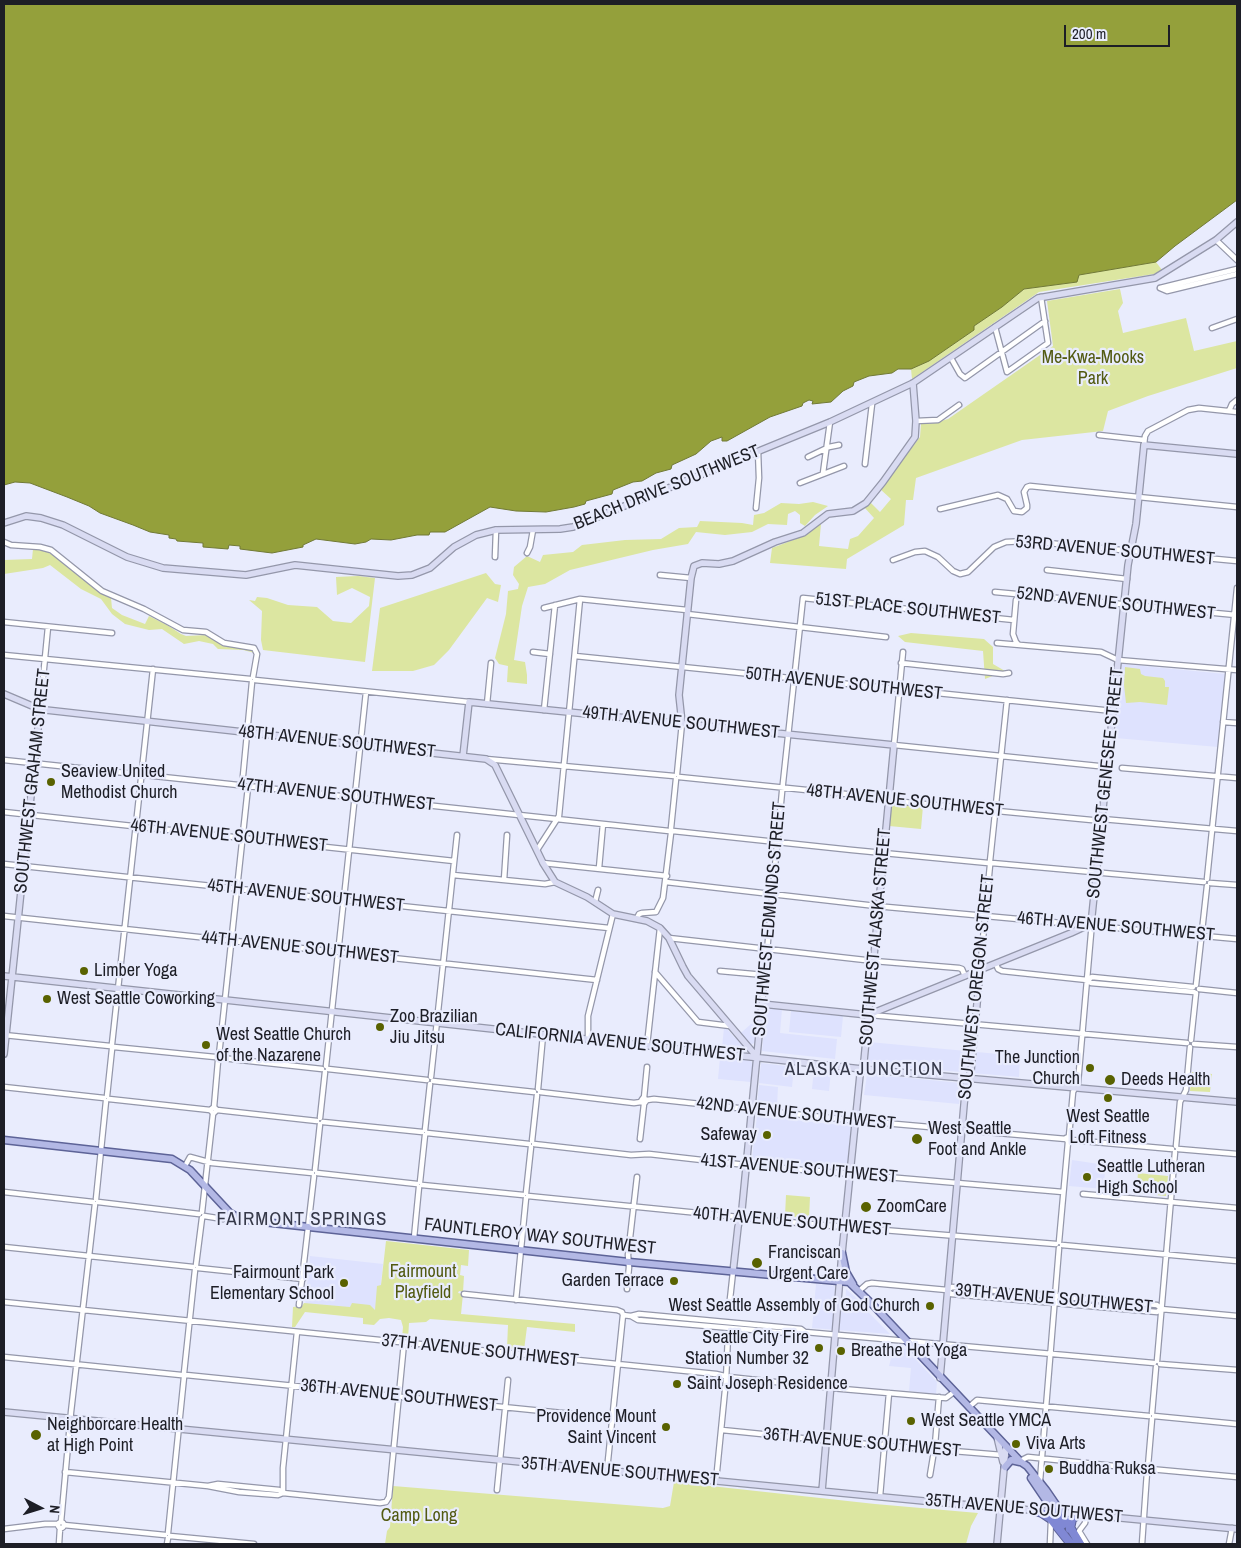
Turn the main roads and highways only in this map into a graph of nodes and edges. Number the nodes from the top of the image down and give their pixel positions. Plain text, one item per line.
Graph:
1 (4, 1140) edge
2 (842, 1253) road end
3 (853, 1285) junction
4 (1020, 1462) junction
5 (1004, 1469) road end
6 (1032, 1510) road end
7 (1055, 1514) junction
8 (1083, 1514) road end
9 (1070, 1529) junction
10 (1072, 1544) edge
11 (1080, 1544) edge

1 - 3 main road, FAUNTLEROY WAY SOUTHWEST
2 - 3 main road
3 - 4 main road, FAUNTLEROY WAY SOUTHWEST
4 - 5 main road
4 - 7 main road, FAUNTLEROY WAY SOUTHWEST
4 - 7 main road, FAUNTLEROY WAY SOUTHWEST
6 - 7 highway
7 - 9 highway, FAUNTLEROY WAY SOUTHWEST
7 - 10 highway, FAUNTLEROY WAY SOUTHWEST
8 - 9 highway
9 - 11 highway, FAUNTLEROY WAY SOUTHWEST

